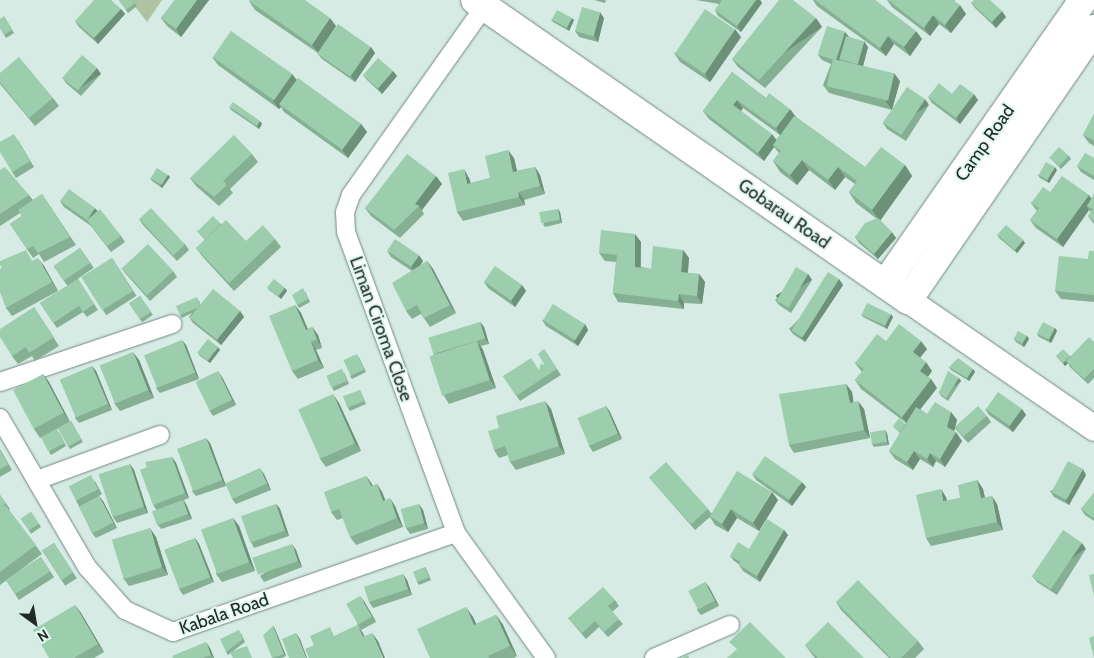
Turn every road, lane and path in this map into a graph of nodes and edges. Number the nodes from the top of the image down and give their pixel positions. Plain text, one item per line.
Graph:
1 (1083, 0) edge
2 (482, 2) edge
3 (1094, 29) edge
4 (948, 197) junction
5 (970, 213) junction
6 (885, 284) junction
7 (908, 300) junction
8 (172, 324) dead end
9 (0, 382) edge
10 (0, 418) edge
11 (1094, 428) edge
12 (160, 435) dead end
13 (36, 480) junction
14 (456, 533) junction
15 (730, 625) dead end
16 (546, 658) edge
17 (654, 658) edge

1 - 4 main road, Camp Road
2 - 6 main road, Gobarau Road
2 - 14 street, Liman Ciroma Close
3 - 5 main road, Camp Road
4 - 5 main road
4 - 6 main road, Camp Road
5 - 7 main road, Camp Road
6 - 7 main road, Gobarau Road
7 - 11 street, Gobarau Road
8 - 9 street
10 - 13 street, Kabala Road
12 - 13 street
13 - 14 street, Kabala Road
14 - 16 street, Liman Ciroma Close
15 - 17 street

